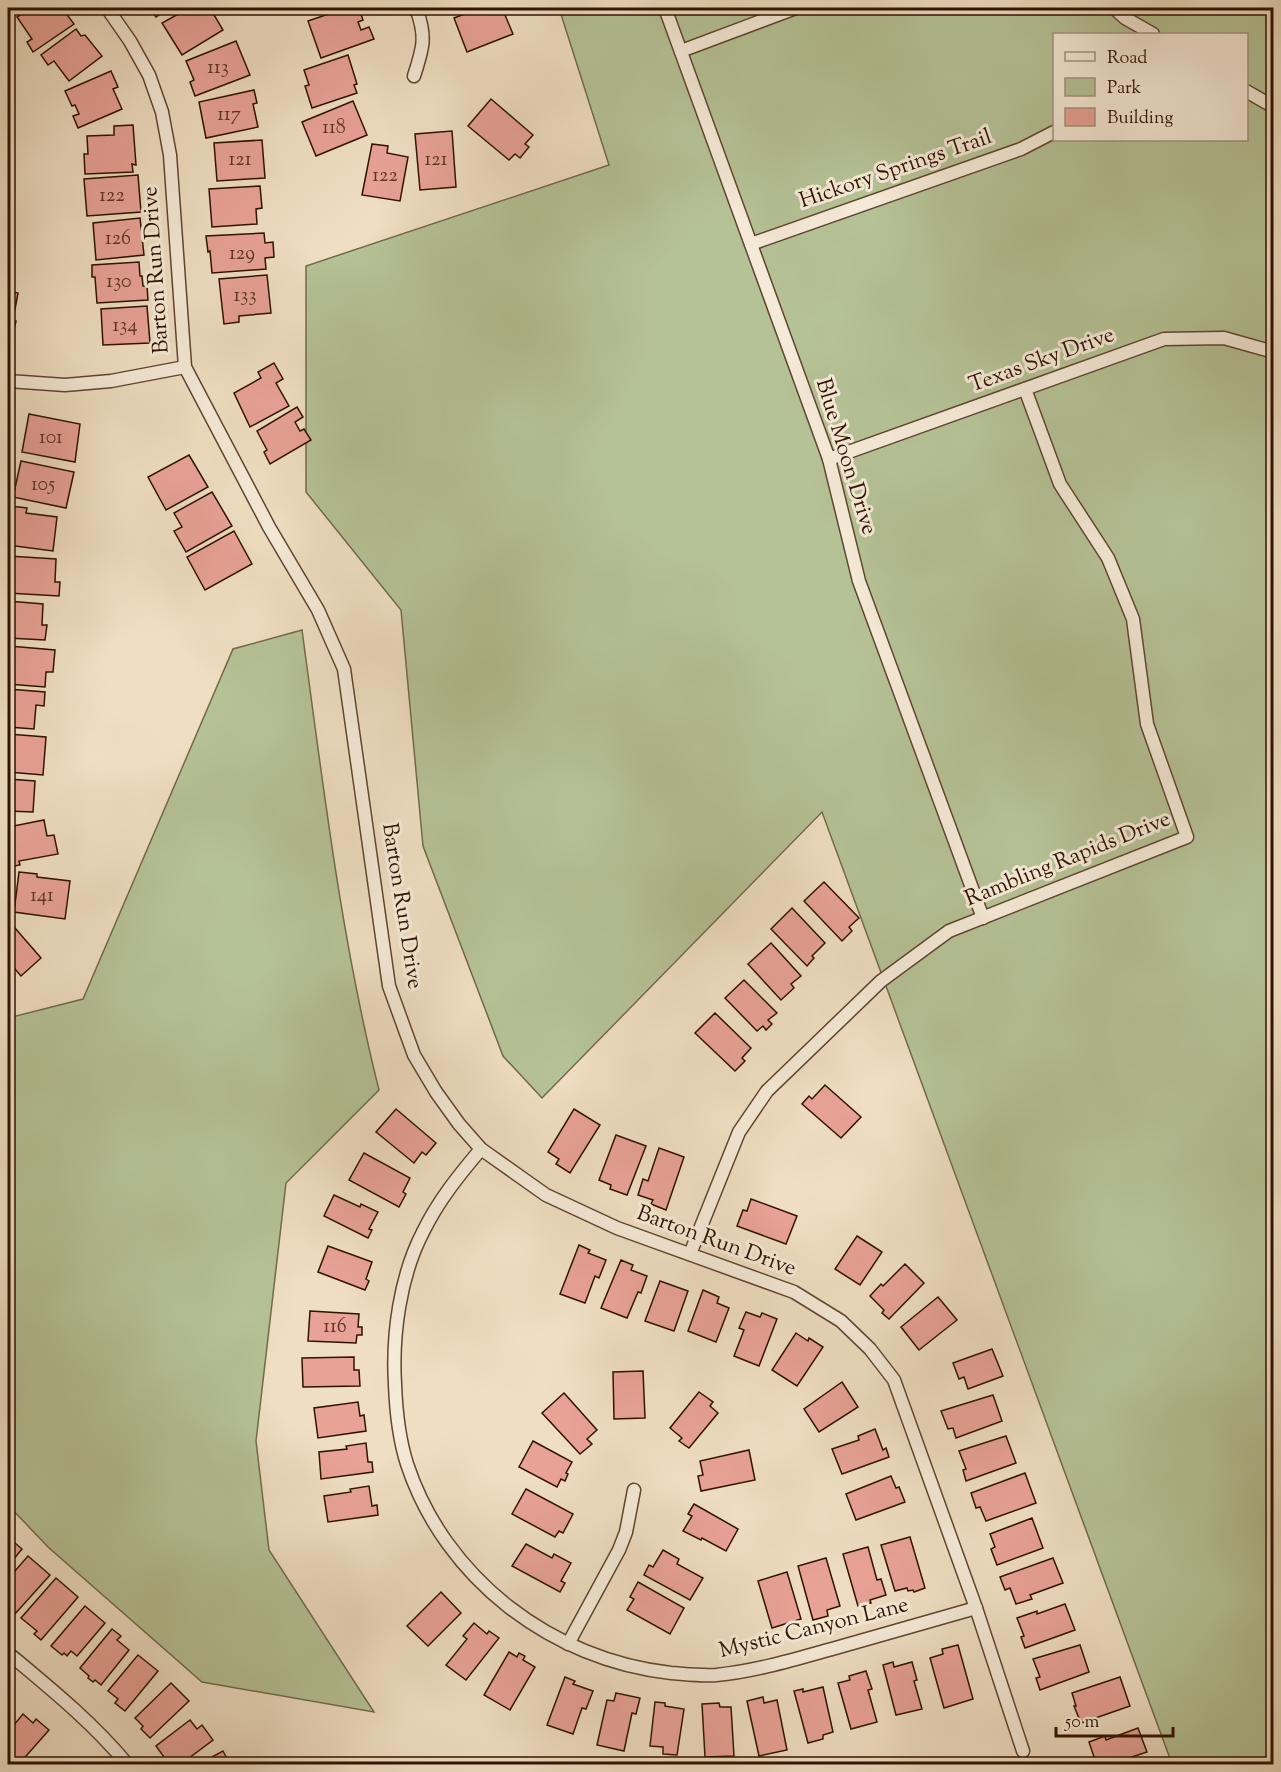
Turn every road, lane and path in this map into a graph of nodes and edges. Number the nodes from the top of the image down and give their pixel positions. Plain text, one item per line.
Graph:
1 (107, 8) edge
2 (416, 8) edge
3 (665, 8) edge
4 (796, 8) edge
5 (1114, 8) edge
6 (1151, 33) edge
7 (681, 51) junction
8 (414, 76) dead end
9 (1248, 92) edge
10 (1274, 107) edge
11 (1053, 132) edge
12 (751, 244) junction
13 (1274, 352) edge
14 (185, 367) junction
15 (8, 381) edge
16 (1025, 389) junction
17 (829, 459) junction
18 (983, 918) junction
19 (481, 1149) junction
20 (690, 1254) junction
21 (634, 1490) dead end
22 (976, 1608) junction
23 (568, 1644) junction
24 (8, 1653) edge
25 (1023, 1751) dead end
26 (127, 1764) edge

1 - 14 street, Barton Run Drive
2 - 8 street
3 - 7 street, Blue Moon Drive
4 - 7 street
5 - 6 street
7 - 12 street, Blue Moon Drive
9 - 10 street
11 - 12 street, Hickory Springs Trail
12 - 17 street, Blue Moon Drive
13 - 16 street, Texas Sky Drive
14 - 15 street
14 - 19 street, Barton Run Drive
16 - 17 street, Texas Sky Drive
16 - 18 street, Rambling Rapids Drive
17 - 18 street, Blue Moon Drive
18 - 20 street, Rambling Rapids Drive
19 - 20 street, Barton Run Drive
19 - 23 street, Mystic Canyon Lane
20 - 22 street, Barton Run Drive
21 - 23 street
22 - 23 street, Mystic Canyon Lane
22 - 25 street, Barton Run Drive
24 - 26 street

